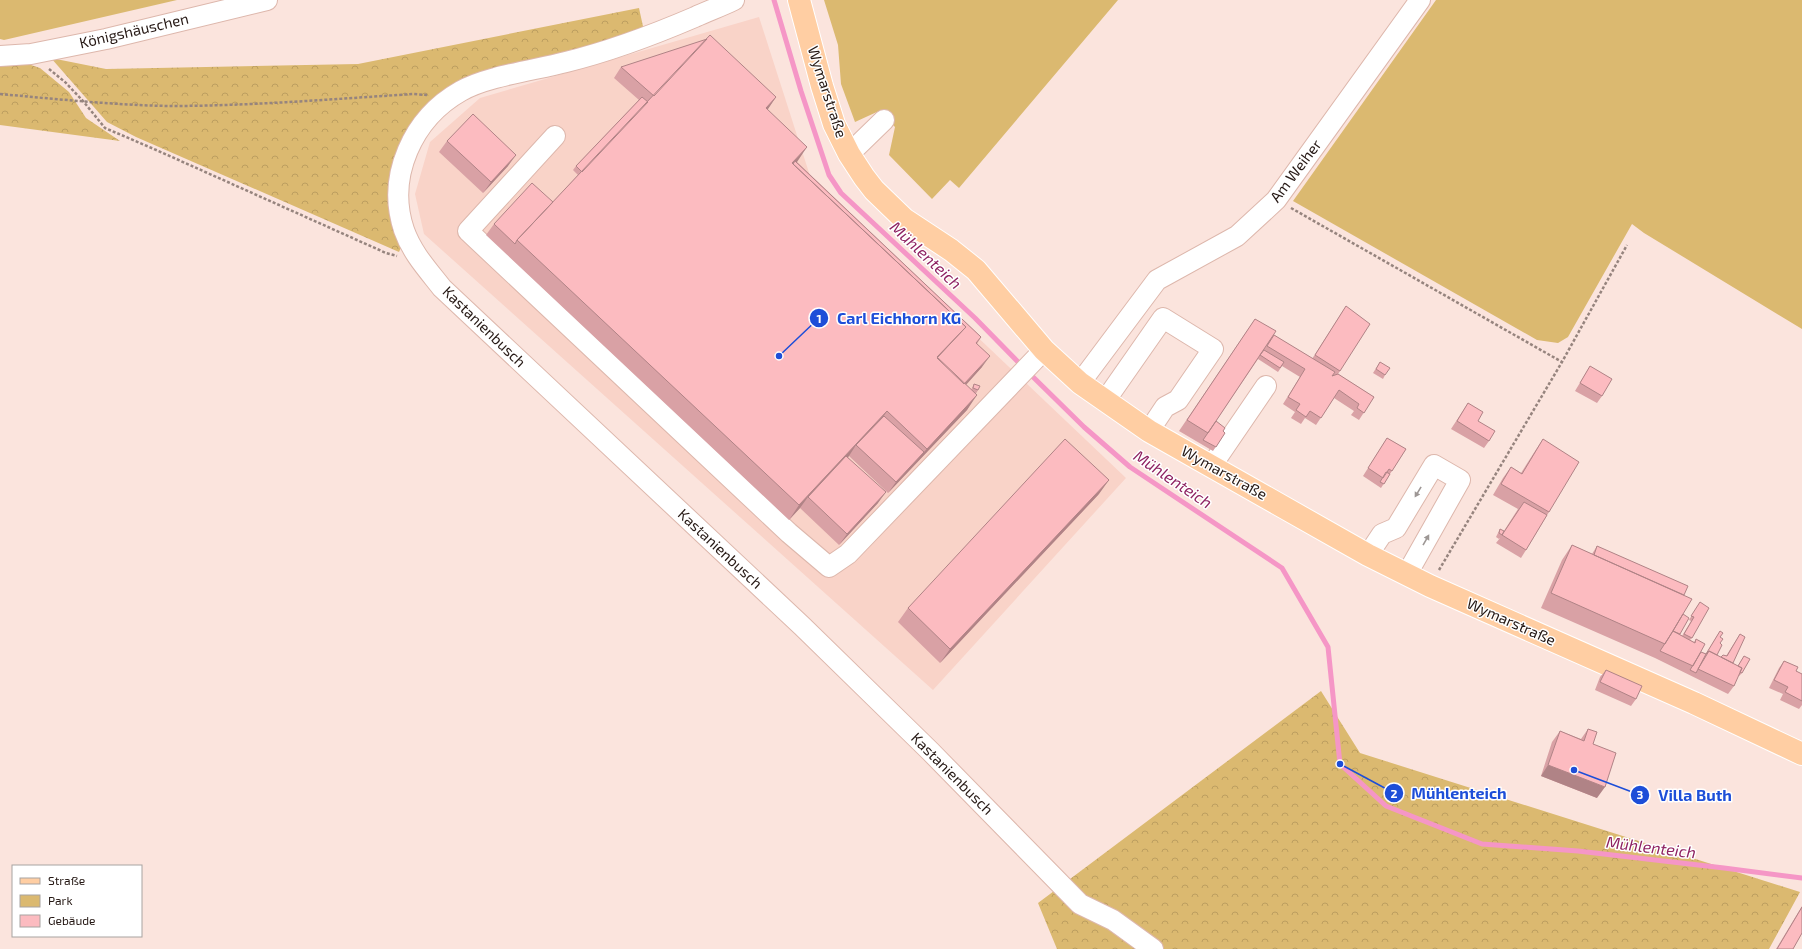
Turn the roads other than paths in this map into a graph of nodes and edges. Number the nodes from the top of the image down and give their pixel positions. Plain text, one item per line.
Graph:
1 (267, 0) edge
2 (734, 0) edge
3 (1420, 0) edge
4 (801, 8) edge
5 (0, 56) edge
6 (884, 120) dead end
7 (555, 136) dead end
8 (849, 154) junction
9 (1039, 355) junction
10 (1080, 383) junction
11 (1266, 386) dead end
12 (1105, 401) junction
13 (1149, 431) junction
14 (1212, 465) junction
15 (1368, 555) junction
16 (1407, 574) junction
17 (1802, 754) edge
18 (1153, 949) edge

1 - 5 street, Königshäuschen
2 - 18 street, Kastanienbusch
3 - 10 street, Am Weiher
4 - 8 main road, Wymarstraße
6 - 8 street
7 - 9 street
8 - 9 main road, Wymarstraße
9 - 10 main road, Wymarstraße
10 - 12 main road, Wymarstraße
11 - 14 street
12 - 13 main road, Wymarstraße
12 - 13 street
13 - 14 main road, Wymarstraße
14 - 15 main road, Wymarstraße
15 - 16 main road, Wymarstraße
16 -> 15 street
16 - 17 main road, Wymarstraße

